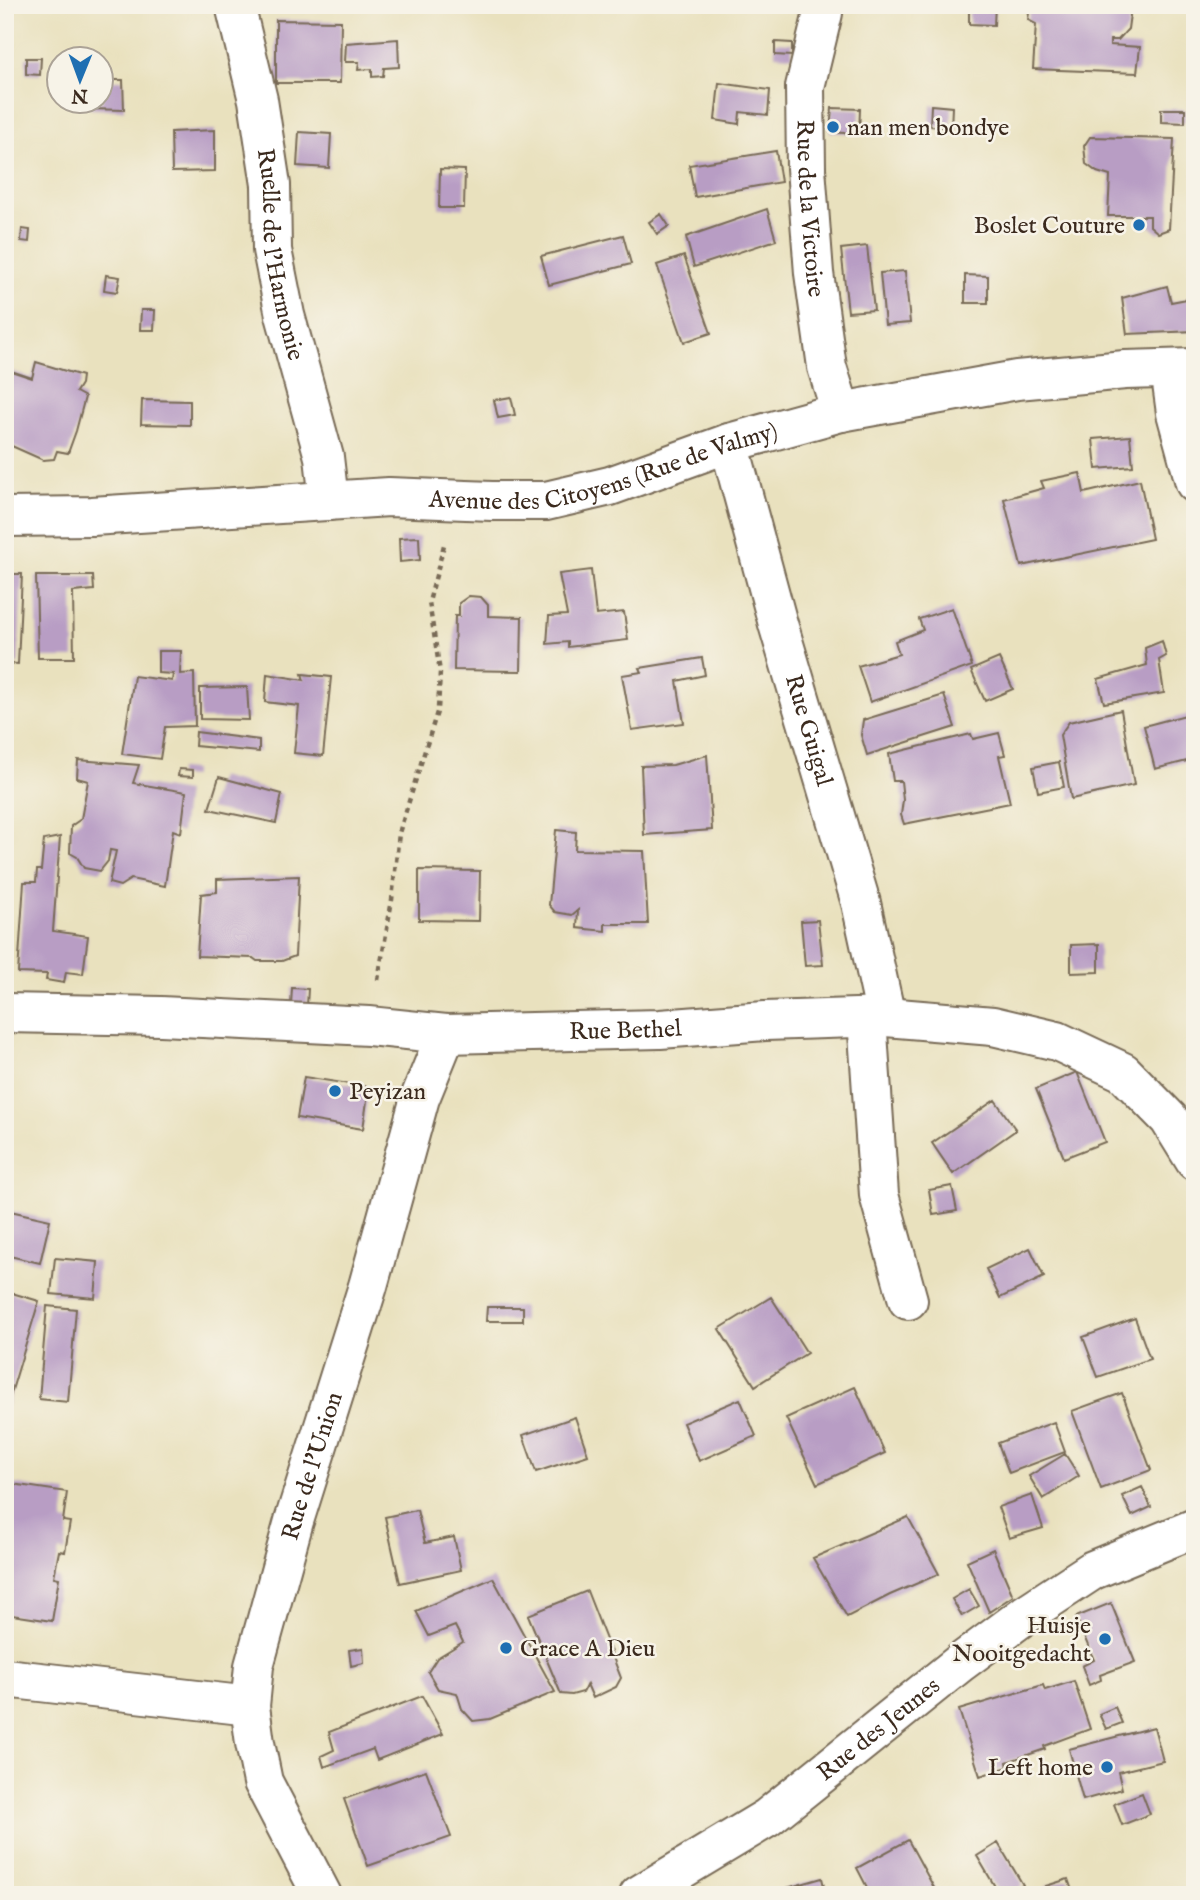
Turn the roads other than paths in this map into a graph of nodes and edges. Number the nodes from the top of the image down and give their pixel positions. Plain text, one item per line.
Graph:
1 (235, 5) edge
2 (821, 5) edge
3 (1183, 369) edge
4 (841, 412) junction
5 (729, 443) junction
6 (1195, 483) edge
7 (329, 501) junction
8 (5, 517) edge
9 (5, 1013) edge
10 (877, 1018) junction
11 (446, 1034) junction
12 (1195, 1161) edge
13 (908, 1300) dead end
14 (1195, 1528) edge
15 (5, 1678) edge
16 (250, 1706) junction
17 (322, 1895) edge
18 (639, 1895) edge

1 - 7 street, Ruelle de l'Harmonie
2 - 4 street, Rue de la Victoire
3 - 4 street, Avenue des Citoyens (Rue de Valmy)
3 - 6 street
4 - 5 street, Avenue des Citoyens (Rue de Valmy)
5 - 7 street, Avenue des Citoyens (Rue de Valmy)
5 - 10 street, Rue Guigal
7 - 8 street, Avenue des Citoyens (Rue de Valmy)
9 - 11 street, Rue Bethel
10 - 11 street, Rue Bethel
10 - 12 street, Rue Bethel
10 - 13 street, Rue Guigal
11 - 16 street, Rue de l'Union
14 - 18 street, Rue des Jeunes
15 - 16 street
16 - 17 street, Rue de l'Union

